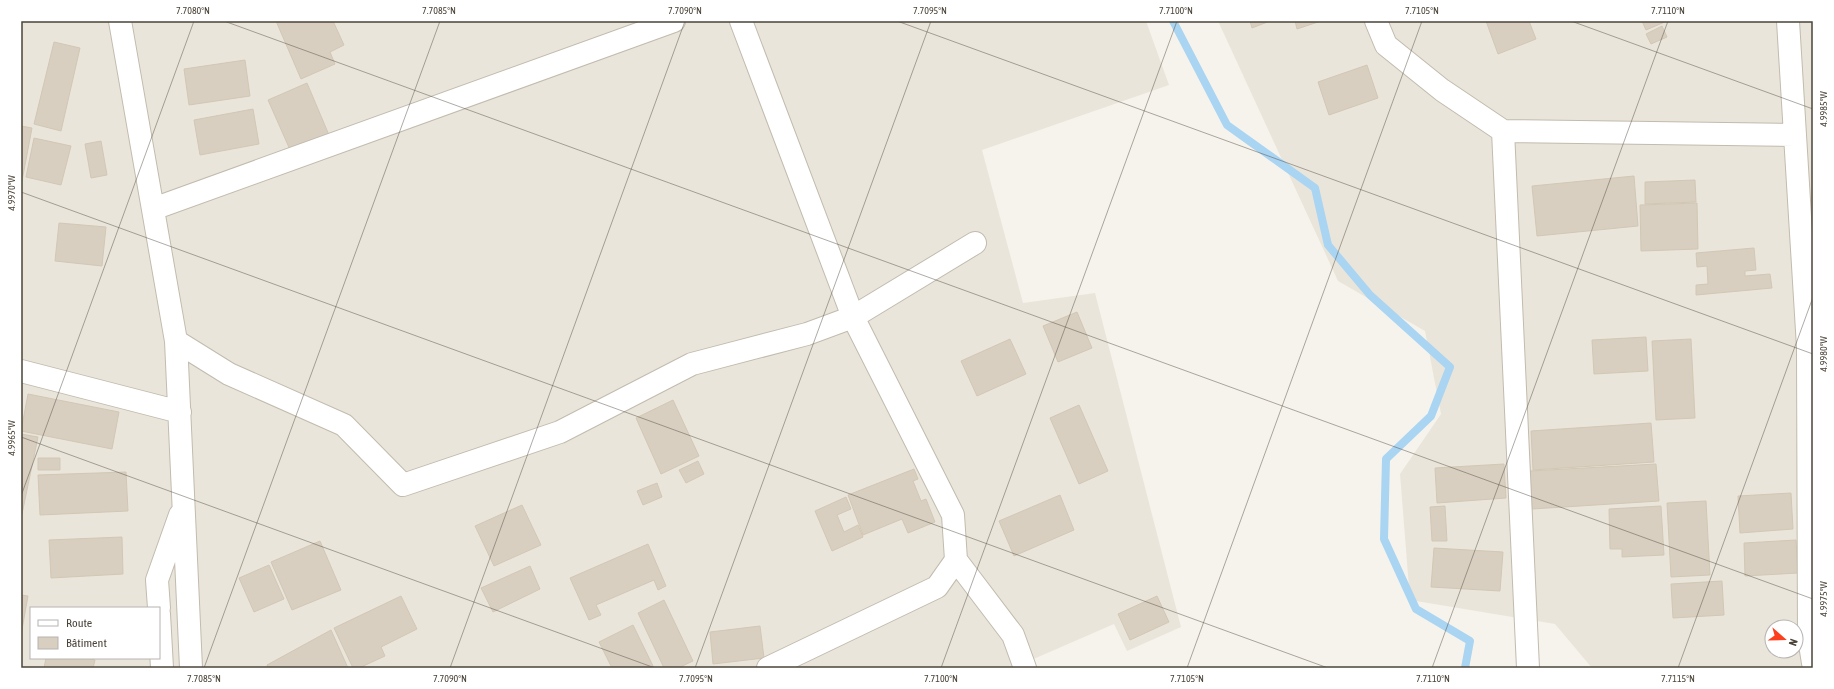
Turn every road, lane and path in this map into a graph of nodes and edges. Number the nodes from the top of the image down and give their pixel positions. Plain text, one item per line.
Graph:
1 (120, 21) edge
2 (674, 21) edge
3 (741, 21) edge
4 (1376, 21) edge
5 (1788, 21) edge
6 (1502, 131) junction
7 (1794, 135) junction
8 (153, 209) junction
9 (975, 243) dead end
10 (853, 316) junction
11 (176, 341) junction
12 (21, 371) edge
13 (180, 412) junction
14 (184, 504) junction
15 (956, 560) junction
16 (159, 607) edge
17 (160, 632) edge
18 (1813, 663) edge
19 (162, 668) edge
20 (191, 668) edge
21 (768, 668) edge
22 (1026, 668) edge
23 (1528, 668) edge

1 - 8 street
2 - 8 street
3 - 10 street
4 - 6 street
5 - 7 street
6 - 7 street
6 - 23 street
7 - 18 street
8 - 11 street
9 - 10 street
10 - 11 street
10 - 15 street
11 - 13 street
12 - 13 street
13 - 14 street
14 - 16 street
14 - 20 street
15 - 21 street
15 - 22 street
17 - 19 street

